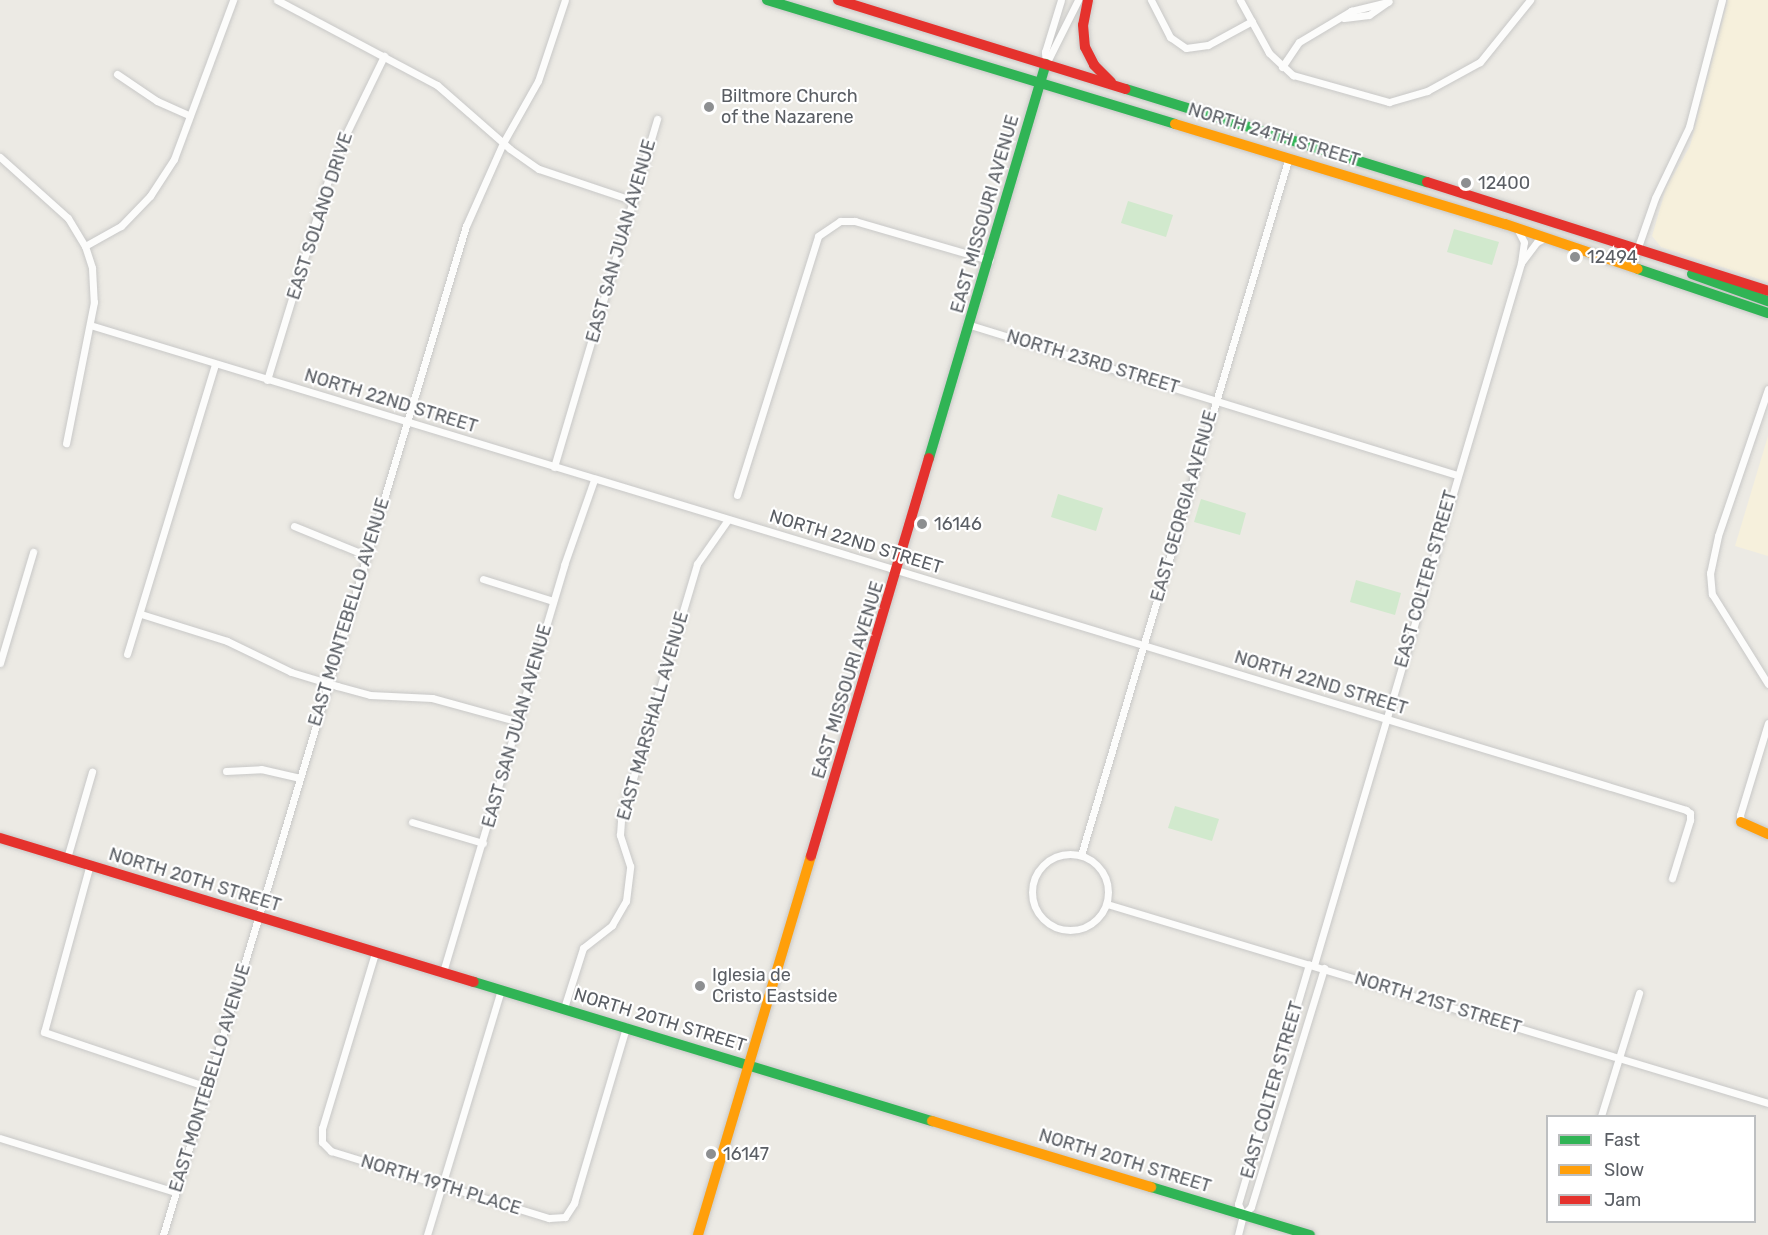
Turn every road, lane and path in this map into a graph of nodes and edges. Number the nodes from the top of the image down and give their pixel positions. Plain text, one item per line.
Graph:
1 (233, 0) edge
2 (277, 0) edge
3 (565, 0) edge
4 (767, 0) edge
5 (838, 0) edge
6 (1061, 0) edge
7 (1078, 0) edge
8 (1088, 0) edge
9 (1151, 0) edge
10 (1240, 0) edge
11 (1530, 0) edge
12 (1722, 0) edge
13 (1390, 1) edge
14 (787, 3) edge
15 (1251, 21) junction
16 (384, 56) junction
17 (1046, 64) junction
18 (1282, 67) junction
19 (117, 74) dead end
20 (1040, 82) junction
21 (1117, 85) junction
22 (190, 116) junction
23 (657, 119) dead end
24 (503, 143) junction
25 (0, 157) edge
26 (1289, 157) junction
27 (634, 201) junction
28 (1517, 228) junction
29 (1545, 238) junction
30 (85, 246) junction
31 (1636, 249) junction
32 (989, 260) junction
33 (1521, 263) junction
34 (1631, 267) junction
35 (1768, 291) edge
36 (1768, 301) edge
37 (1768, 313) edge
38 (90, 325) junction
39 (970, 325) junction
40 (215, 364) junction
41 (267, 380) junction
42 (1768, 389) edge
43 (1216, 399) junction
44 (405, 422) junction
45 (66, 443) dead end
46 (554, 467) junction
47 (1457, 475) junction
48 (594, 480) junction
49 (737, 495) dead end
50 (727, 521) junction
51 (294, 526) dead end
52 (33, 552) dead end
53 (365, 555) junction
54 (898, 571) junction
55 (483, 579) dead end
56 (553, 601) junction
57 (141, 614) junction
58 (1142, 646) junction
59 (127, 654) dead end
60 (0, 663) edge
61 (327, 683) junction
62 (1768, 684) edge
63 (1385, 720) junction
64 (520, 722) junction
65 (1768, 723) edge
66 (226, 771) dead end
67 (92, 772) dead end
68 (299, 778) junction
69 (412, 822) dead end
70 (1741, 822) joint
71 (1768, 834) edge
72 (0, 838) edge
73 (483, 843) junction
74 (1081, 855) junction
75 (67, 858) junction
76 (90, 864) junction
77 (1672, 878) dead end
78 (1107, 904) junction
79 (258, 917) junction
80 (375, 953) junction
81 (1312, 964) junction
82 (1324, 968) junction
83 (443, 972) junction
84 (501, 990) junction
85 (1639, 993) dead end
86 (564, 1008) junction
87 (626, 1028) junction
88 (1619, 1058) junction
89 (750, 1065) junction
90 (207, 1087) junction
91 (1768, 1103) edge
92 (1601, 1115) edge
93 (0, 1138) edge
94 (442, 1185) junction
95 (175, 1192) junction
96 (1243, 1215) junction
97 (163, 1235) edge
98 (427, 1235) edge
99 (699, 1235) edge
100 (1238, 1235) edge
101 (1310, 1235) edge

1 - 22 street
2 - 16 street
3 - 24 street, EAST MONTEBELLO AVENUE
4 - 14 street, NORTH 24TH STREET
5 - 17 street, NORTH 24TH STREET
6 - 17 street
7 - 17 street
8 - 21 street
9 - 15 street
10 - 15 street
11 - 18 street
12 - 31 street
13 - 18 street
14 - 20 street, NORTH 24TH STREET
15 - 18 street
16 - 24 street
16 - 41 street, EAST SOLANO DRIVE
17 - 20 street, EAST MISSOURI AVENUE
17 - 21 street, NORTH 24TH STREET
19 - 22 street
20 - 26 street, NORTH 24TH STREET
20 - 32 street, EAST MISSOURI AVENUE
21 - 31 street, NORTH 24TH STREET
22 - 30 street
23 - 27 street, EAST SAN JUAN AVENUE
24 - 27 street
24 - 44 street, EAST MONTEBELLO AVENUE
25 - 30 street
26 - 28 street, NORTH 24TH STREET
26 - 43 street, EAST GEORGIA AVENUE
27 - 46 street, EAST SAN JUAN AVENUE
28 - 29 street, NORTH 24TH STREET
28 - 33 street, EAST COLTER STREET
29 - 33 street, EAST COLTER STREET
29 - 34 street, NORTH 24TH STREET
30 - 38 street
31 - 34 street
31 - 35 street, NORTH 24TH STREET
31 - 36 street
32 - 39 street, EAST MISSOURI AVENUE
32 - 49 street
33 - 47 street, EAST COLTER STREET
34 - 37 street, NORTH 24TH STREET
38 - 40 street, NORTH 22ND STREET
38 - 45 street
39 - 43 street, NORTH 23RD STREET
39 - 54 street, EAST MISSOURI AVENUE
40 - 41 street, NORTH 22ND STREET
40 - 57 street
41 - 44 street, NORTH 22ND STREET
42 - 62 street
43 - 47 street, NORTH 23RD STREET
43 - 58 street, EAST GEORGIA AVENUE
44 - 46 street, NORTH 22ND STREET
44 - 53 street, EAST MONTEBELLO AVENUE
46 - 48 street, NORTH 22ND STREET
47 - 63 street, EAST COLTER STREET
48 - 50 street, NORTH 22ND STREET
48 - 56 street, EAST SAN JUAN AVENUE
50 - 54 street, NORTH 22ND STREET
50 - 86 street, EAST MARSHALL AVENUE
51 - 53 street
52 - 60 street
53 - 61 street, EAST MONTEBELLO AVENUE
54 - 58 street, NORTH 22ND STREET
54 - 89 street, EAST MISSOURI AVENUE
55 - 56 street
56 - 64 street, EAST SAN JUAN AVENUE
57 - 59 street
57 - 61 street
58 - 63 street, NORTH 22ND STREET
58 - 74 street, EAST GEORGIA AVENUE
61 - 64 street
61 - 68 street, EAST MONTEBELLO AVENUE
63 - 77 street, NORTH 22ND STREET
63 - 81 street, EAST COLTER STREET
64 - 73 street, EAST SAN JUAN AVENUE
65 - 70 street
66 - 68 street
67 - 75 street
68 - 79 street, EAST MONTEBELLO AVENUE
69 - 73 street
70 - 71 street
72 - 75 street, NORTH 20TH STREET
73 - 83 street, EAST SAN JUAN AVENUE
74 - 78 street
74 - 78 street
75 - 76 street, NORTH 20TH STREET
76 - 79 street, NORTH 20TH STREET
76 - 90 street
78 - 81 street, NORTH 21ST STREET
79 - 80 street, NORTH 20TH STREET
79 - 90 street, EAST MONTEBELLO AVENUE
80 - 83 street, NORTH 20TH STREET
80 - 94 street, NORTH 19TH PLACE
81 - 82 street, NORTH 21ST STREET
81 - 96 street, EAST COLTER STREET
82 - 88 street, NORTH 21ST STREET
82 - 96 street, EAST COLTER STREET
83 - 84 street, NORTH 20TH STREET
84 - 86 street, NORTH 20TH STREET
84 - 94 street
85 - 88 street
86 - 87 street, NORTH 20TH STREET
87 - 89 street, NORTH 20TH STREET
87 - 94 street, NORTH 19TH PLACE
88 - 91 street, NORTH 21ST STREET
88 - 92 street
89 - 96 street, NORTH 20TH STREET
89 - 99 street, EAST MISSOURI AVENUE
90 - 95 street, EAST MONTEBELLO AVENUE
93 - 95 street
94 - 98 street
95 - 97 street, EAST MONTEBELLO AVENUE
96 - 100 street, EAST COLTER STREET
96 - 101 street, NORTH 20TH STREET

